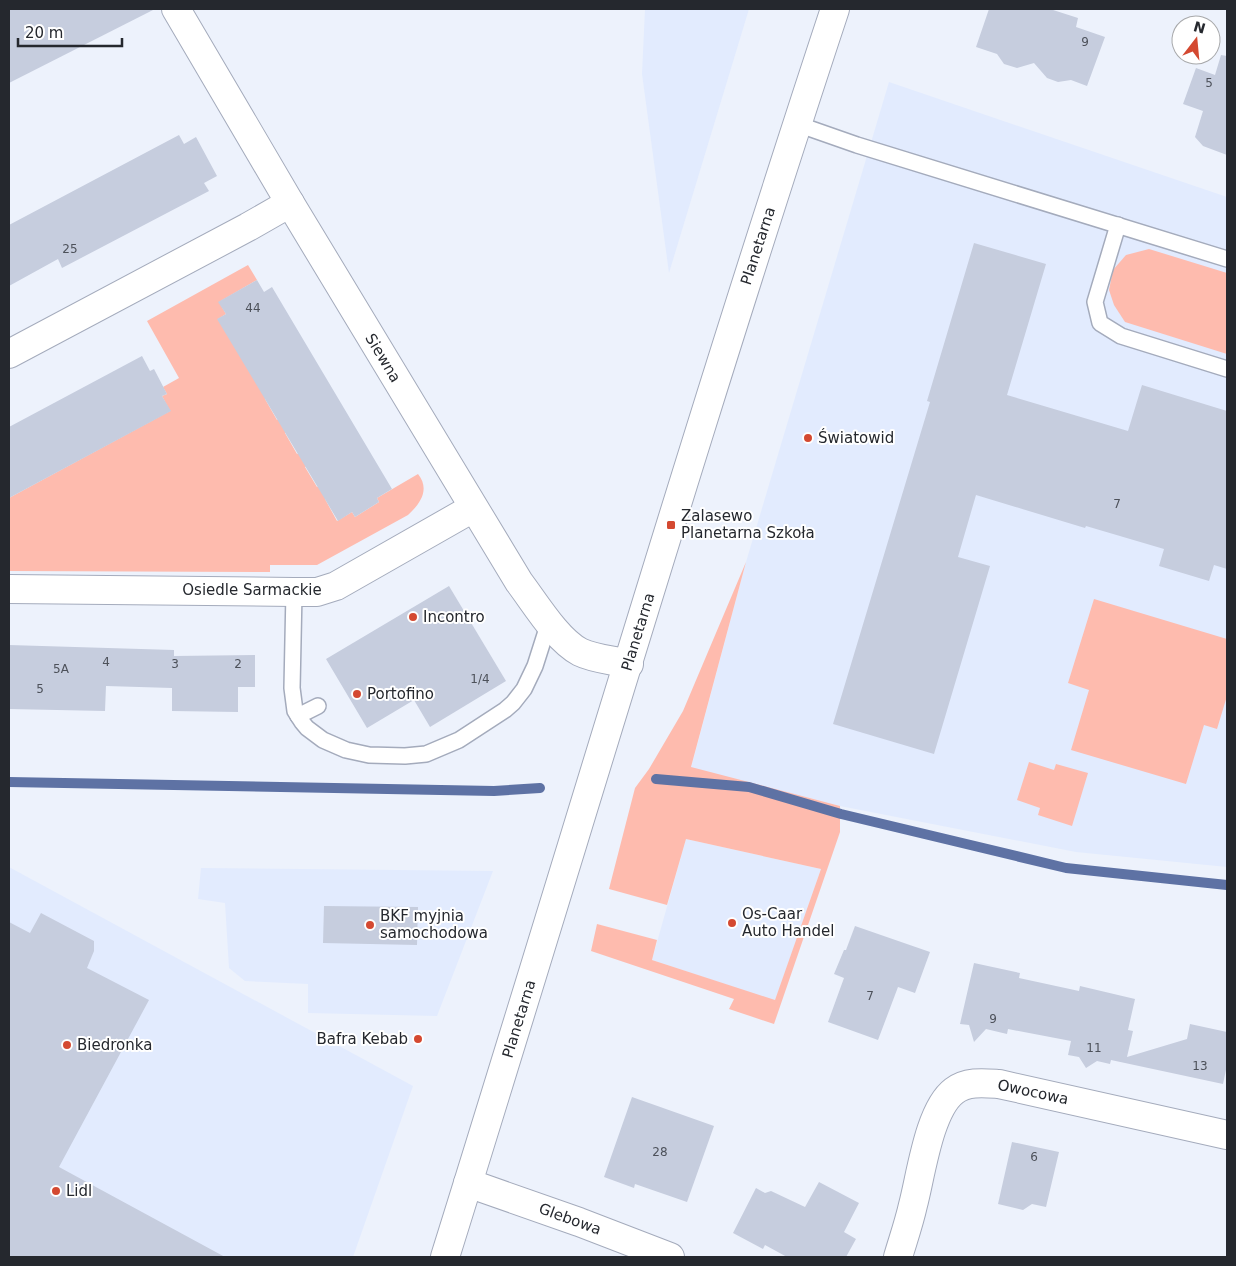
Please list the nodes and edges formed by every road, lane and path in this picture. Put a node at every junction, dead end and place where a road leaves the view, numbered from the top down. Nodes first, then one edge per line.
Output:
1 (176, 9) edge
2 (835, 9) edge
3 (797, 124) junction
4 (290, 202) junction
5 (1118, 225) junction
6 (1227, 259) edge
7 (9, 354) edge
8 (1227, 369) edge
9 (474, 508) junction
10 (9, 589) edge
11 (294, 592) junction
12 (549, 622) junction
13 (629, 664) junction
14 (318, 706) dead end
15 (298, 716) junction
16 (1227, 1135) edge
17 (468, 1183) junction
18 (445, 1257) edge
19 (670, 1257) edge
20 (898, 1257) edge

1 - 4 street, Siewna
2 - 3 street, Planetarna
3 - 5 lane
3 - 13 street, Planetarna
4 - 7 street
4 - 9 street, Siewna
5 - 6 lane
5 - 8 lane
9 - 11 street, Osiedle Sarmackie
9 - 12 street, Siewna
10 - 11 street, Osiedle Sarmackie
11 - 15 lane
12 - 13 street, Siewna
12 - 15 lane
13 - 17 street, Planetarna
14 - 15 lane
16 - 20 street, Owocowa
17 - 18 street, Planetarna
17 - 19 street, Glebowa

